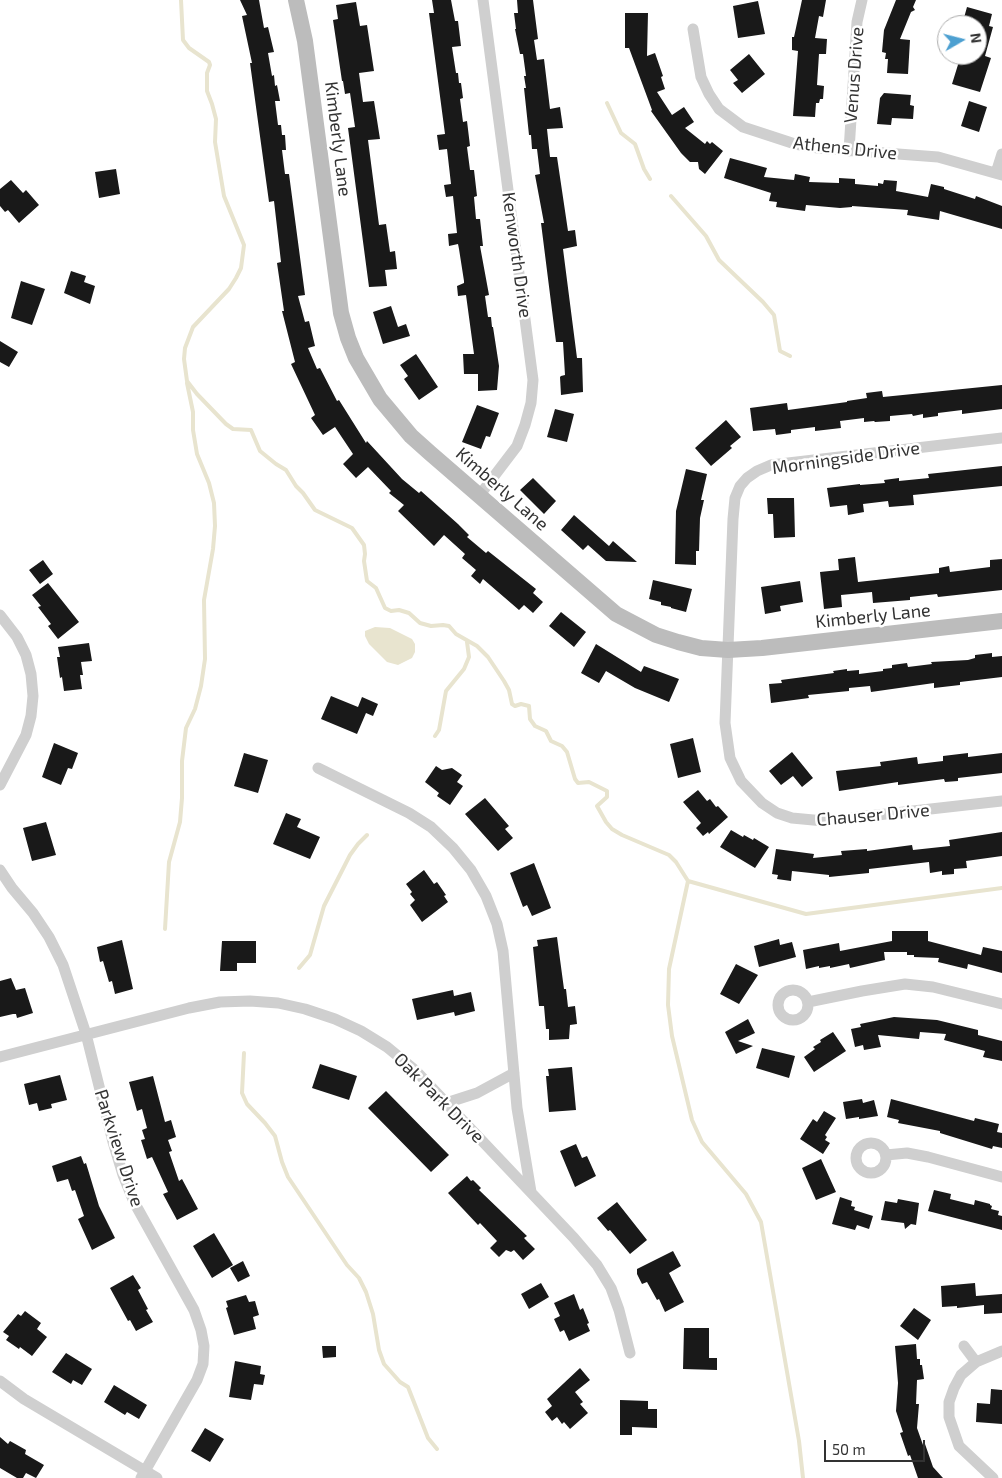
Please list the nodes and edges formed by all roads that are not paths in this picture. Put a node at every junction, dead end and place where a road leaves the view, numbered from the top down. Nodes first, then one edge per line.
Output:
1 (296, 0) edge
2 (483, 0) edge
3 (862, 0) edge
4 (693, 29) dead end
5 (850, 151) junction
6 (1002, 154) edge
7 (999, 174) edge
8 (1002, 438) edge
9 (479, 496) junction
10 (0, 615) edge
11 (1002, 621) edge
12 (728, 650) junction
13 (318, 768) dead end
14 (0, 785) edge
15 (1002, 801) edge
16 (0, 870) edge
17 (808, 1002) dead end
18 (1002, 1004) edge
19 (86, 1034) junction
20 (0, 1056) edge
21 (514, 1073) junction
22 (446, 1103) junction
23 (886, 1155) dead end
24 (1002, 1177) edge
25 (531, 1192) junction
26 (964, 1346) dead end
27 (1002, 1351) edge
28 (630, 1353) dead end
29 (976, 1362) junction
30 (0, 1381) edge
31 (144, 1475) edge
32 (157, 1478) edge
33 (993, 1478) edge

1 - 9 street, Kimberly Lane
2 - 9 street, Kenworth Drive
3 - 5 street, Venus Drive
4 - 5 street, Athens Drive
5 - 7 street, Athens Drive
6 - 7 street
8 - 12 street, Morningside Drive
9 - 12 street, Kimberly Lane
10 - 14 street
11 - 12 street, Kimberly Lane
12 - 15 street, Chauser Drive
13 - 21 street
16 - 19 street, Parkview Drive
17 - 18 street
19 - 20 street, Oak Park Drive
19 - 22 street, Oak Park Drive
19 - 31 street, Parkview Drive
21 - 22 street
21 - 25 street
22 - 25 street, Oak Park Drive
23 - 24 street
25 - 28 street, Oak Park Drive
26 - 29 street
27 - 29 street
29 - 33 street
30 - 31 street
31 - 32 street

